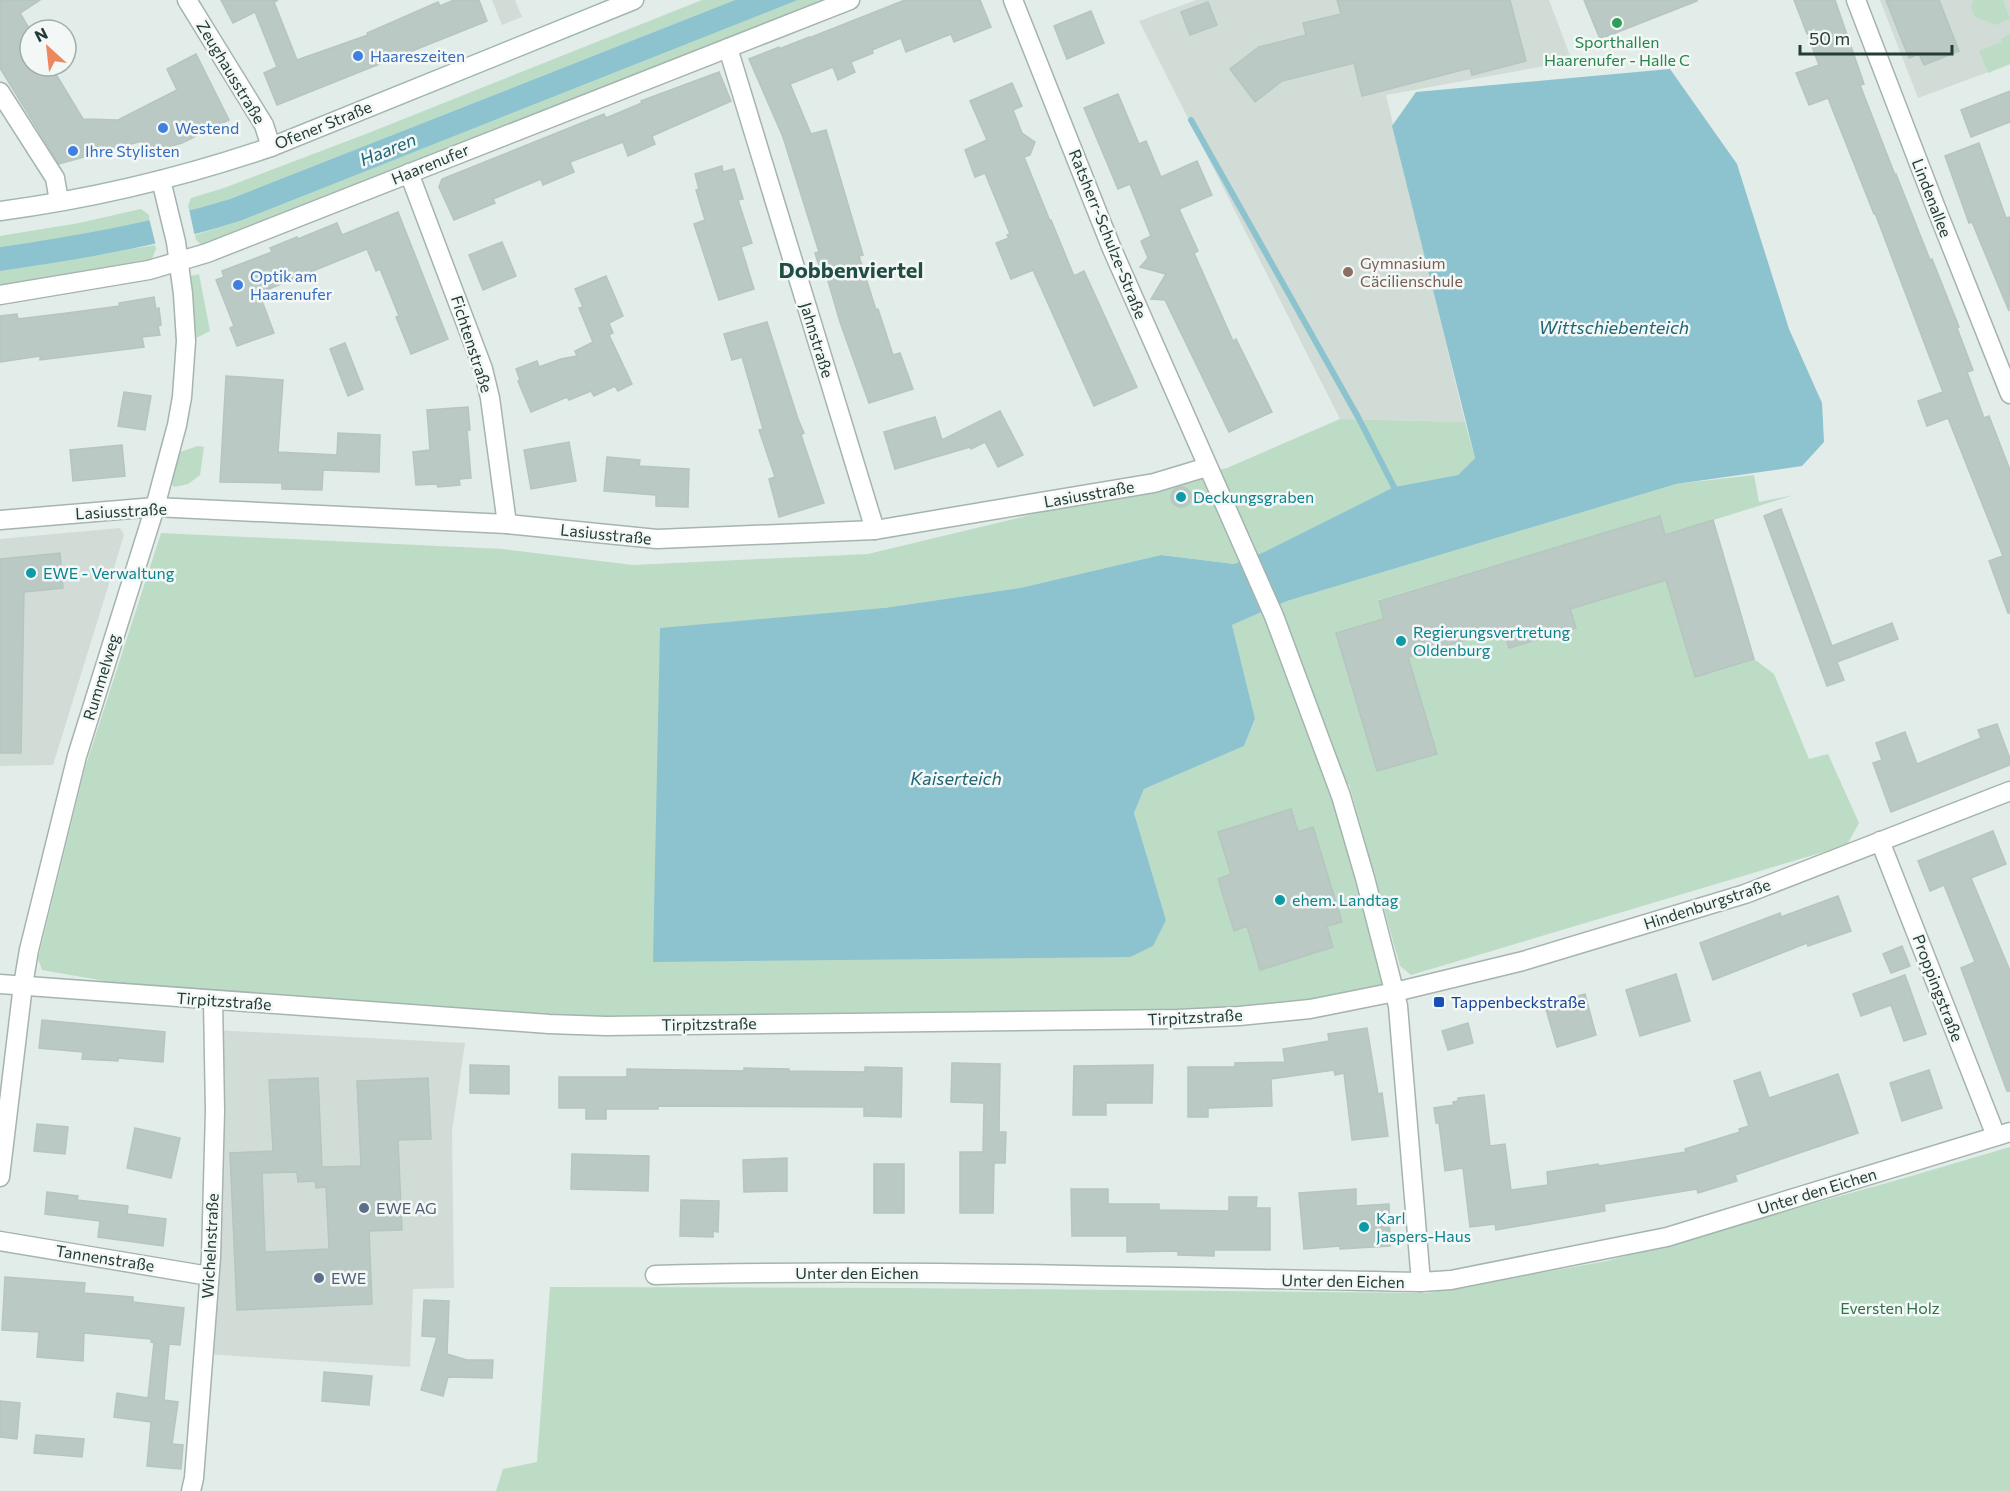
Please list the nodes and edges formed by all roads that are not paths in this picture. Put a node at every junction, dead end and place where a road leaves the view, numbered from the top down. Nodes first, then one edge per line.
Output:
1 (187, 0) edge
2 (634, 0) edge
3 (850, 0) edge
4 (1014, 0) edge
5 (1856, 0) edge
6 (728, 48) junction
7 (0, 93) edge
8 (271, 147) junction
9 (409, 173) junction
10 (161, 180) junction
11 (59, 201) junction
12 (0, 212) edge
13 (178, 262) junction
14 (0, 295) edge
15 (2010, 394) edge
16 (1208, 466) junction
17 (155, 507) junction
18 (0, 520) edge
19 (507, 524) junction
20 (875, 530) junction
21 (2010, 791) edge
22 (1880, 841) junction
23 (0, 984) edge
24 (23, 985) junction
25 (1395, 992) junction
26 (213, 1000) junction
27 (2003, 1134) edge
28 (0, 1177) edge
29 (0, 1241) edge
30 (655, 1275) dead end
31 (209, 1276) junction
32 (1421, 1282) junction
33 (191, 1491) edge

1 - 8 street, Zeughausstraße
2 - 8 street, Ofener Straße
3 - 6 street, Haarenufer
4 - 16 street, Ratsherr-Schulze-Straße
5 - 15 street, Lindenallee
6 - 9 street, Haarenufer
6 - 20 street, Jahnstraße
7 - 11 street
8 - 10 street, Ofener Straße
9 - 13 street, Haarenufer
9 - 19 street, Fichtenstraße
10 - 11 street, Ofener Straße
10 - 13 street, Rummelweg
11 - 12 street, Ofener Straße
13 - 14 street, Haarenufer
13 - 17 street, Rummelweg
16 - 20 street, Lasiusstraße
16 - 25 street
17 - 18 street, Lasiusstraße
17 - 19 street, Lasiusstraße
17 - 24 street, Rummelweg
19 - 20 street, Lasiusstraße
21 - 22 street, Hindenburgstraße
22 - 25 street, Hindenburgstraße
22 - 27 street, Proppingstraße
23 - 24 street, Tirpitzstraße
24 - 26 street, Tirpitzstraße
24 - 28 street, Rummelweg
25 - 26 street, Tirpitzstraße
25 - 32 street
26 - 31 street, Wichelnstraße
27 - 32 street, Unter den Eichen
29 - 31 street, Tannenstraße
30 - 32 street, Unter den Eichen
31 - 33 street, Wichelnstraße

